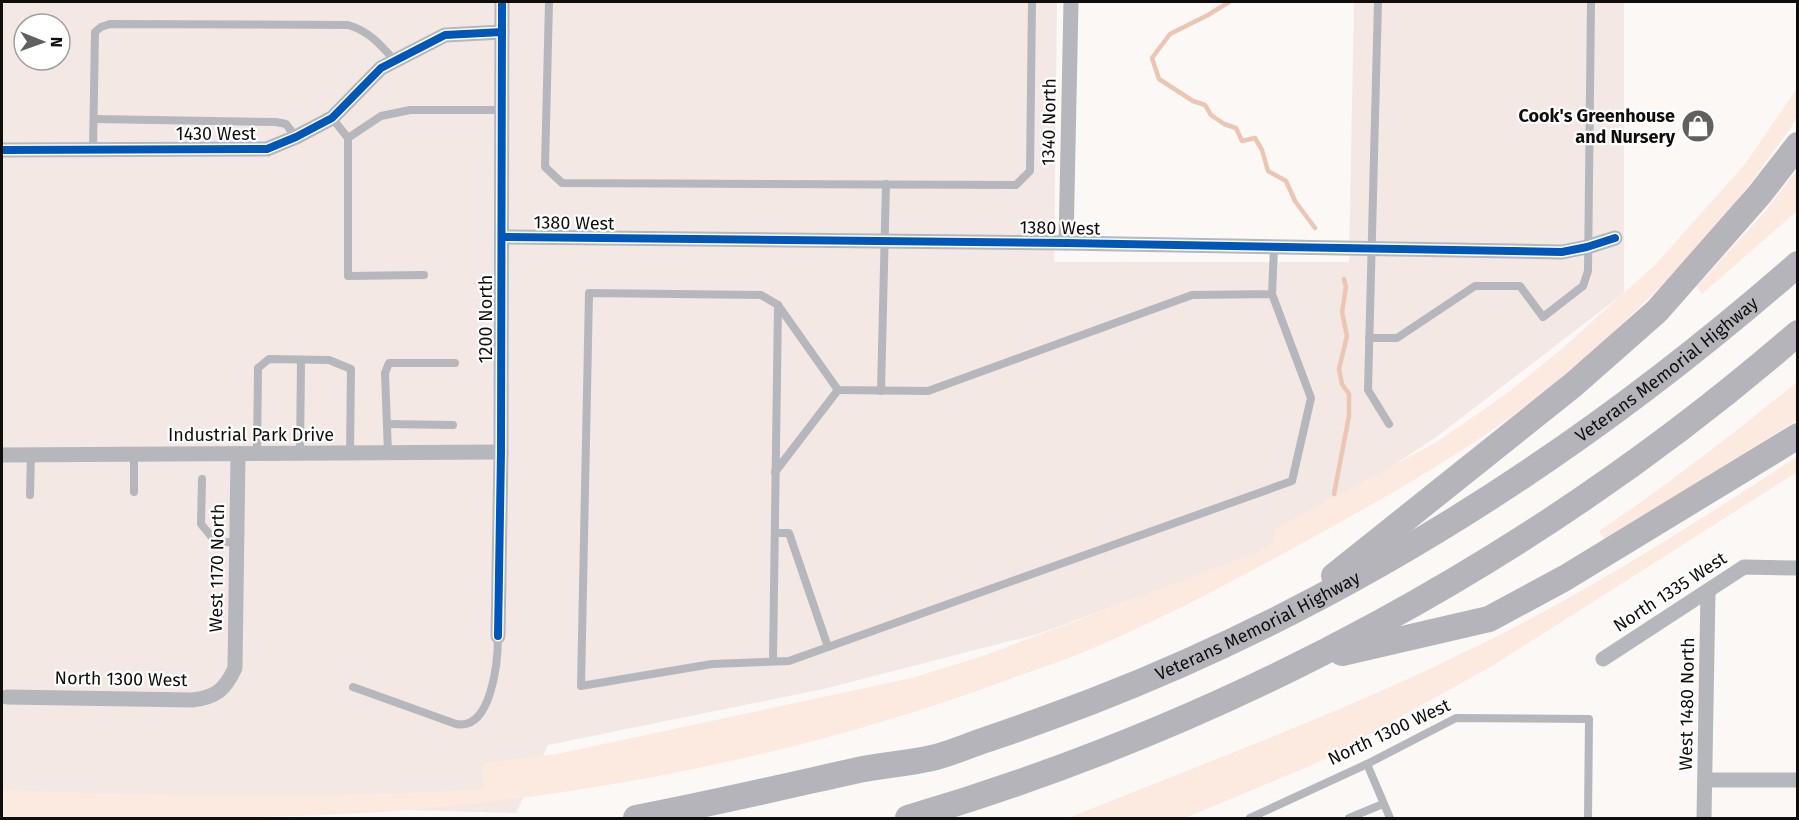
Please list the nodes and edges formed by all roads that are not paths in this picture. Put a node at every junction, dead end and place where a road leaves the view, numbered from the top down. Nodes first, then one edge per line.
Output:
1 (502, 2) edge
2 (549, 2) edge
3 (1032, 2) edge
4 (1071, 2) edge
5 (1378, 2) edge
6 (1591, 2) edge
7 (502, 32) junction
8 (395, 61) junction
9 (502, 110) junction
10 (332, 118) junction
11 (93, 119) junction
12 (296, 137) junction
13 (348, 138) junction
14 (1797, 145) edge
15 (2, 150) edge
16 (93, 150) junction
17 (886, 184) junction
18 (501, 237) junction
19 (1615, 238) dead end
20 (885, 241) junction
21 (1066, 243) junction
22 (1274, 248) junction
23 (1587, 248) junction
24 (1372, 249) junction
25 (1797, 264) edge
26 (424, 275) dead end
27 (1272, 294) junction
28 (777, 305) junction
29 (1797, 333) edge
30 (1369, 338) junction
31 (301, 360) junction
32 (454, 363) dead end
33 (838, 390) junction
34 (881, 391) junction
35 (387, 424) junction
36 (1389, 424) dead end
37 (453, 425) dead end
38 (1797, 436) edge
39 (501, 452) junction
40 (350, 453) junction
41 (388, 453) junction
42 (238, 454) junction
43 (257, 454) junction
44 (300, 454) junction
45 (2, 455) edge
46 (31, 455) junction
47 (134, 455) junction
48 (775, 472) junction
49 (202, 479) dead end
50 (134, 492) dead end
51 (30, 495) dead end
52 (775, 533) junction
53 (237, 543) junction
54 (1797, 568) edge
55 (1708, 591) junction
56 (1290, 612) junction
57 (498, 636) joint
58 (828, 647) junction
59 (1603, 659) dead end
60 (773, 661) junction
61 (1306, 661) junction
62 (229, 682) joint
63 (353, 687) dead end
64 (7, 697) dead end
65 (1367, 764) junction
66 (1705, 780) junction
67 (1797, 780) edge
68 (1383, 804) junction
69 (636, 819) edge
70 (908, 819) edge
71 (1250, 819) edge
72 (1349, 819) edge
73 (1390, 819) edge
74 (1588, 819) edge
75 (1704, 819) edge

1 - 7 street, 1200 North
2 - 17 lane
3 - 17 lane
4 - 21 street, 1340 North
5 - 24 lane
6 - 23 lane
7 - 8 street, 1430 West
7 - 9 street, 1200 North
8 - 10 street, 1430 West
8 - 11 lane
9 - 13 lane
9 - 18 street, 1200 North
10 - 12 street, 1430 West
10 - 13 lane
11 - 12 lane
11 - 16 lane
12 - 16 street, 1430 West
13 - 26 lane
14 - 56 highway
15 - 16 street, 1430 West
17 - 20 lane
18 - 20 street, 1380 West
18 - 39 street, 1200 North
19 - 23 street, 1380 West
20 - 21 street, 1380 West
20 - 34 lane
21 - 22 street, 1380 West
22 - 24 street, 1380 West
22 - 27 lane
23 - 24 street, 1380 West
23 - 30 lane
24 - 30 lane
25 - 56 highway, Veterans Memorial Highway
27 - 34 lane
27 - 58 lane
28 - 33 lane
28 - 48 lane
28 - 60 lane
29 - 61 highway
30 - 36 lane
31 - 40 lane
31 - 43 lane
31 - 44 lane
32 - 35 lane
33 - 34 lane
33 - 48 lane
35 - 37 lane
35 - 41 lane
38 - 61 highway
39 - 41 street, Industrial Park Drive
39 - 57 street, 1200 North
40 - 41 street, Industrial Park Drive
40 - 44 street, Industrial Park Drive
42 - 43 street, Industrial Park Drive
42 - 47 street, Industrial Park Drive
42 - 53 street, West 1170 North
43 - 44 street, Industrial Park Drive
45 - 46 street, Industrial Park Drive
46 - 47 street, Industrial Park Drive
46 - 51 lane
47 - 50 lane
48 - 52 lane
49 - 53 lane
52 - 58 lane
52 - 60 lane
53 - 62 street, West 1170 North
54 - 55 street, North 1335 West
55 - 59 street, North 1335 West
55 - 66 street, West 1480 North
56 - 69 highway, Veterans Memorial Highway
57 - 63 lane
58 - 60 lane
61 - 70 highway
62 - 64 street, North 1300 West
65 - 68 lane
65 - 71 lane, North 1300 West
65 - 74 lane, North 1300 West
66 - 67 street
66 - 75 street, West 1480 North
68 - 72 lane
68 - 73 lane

